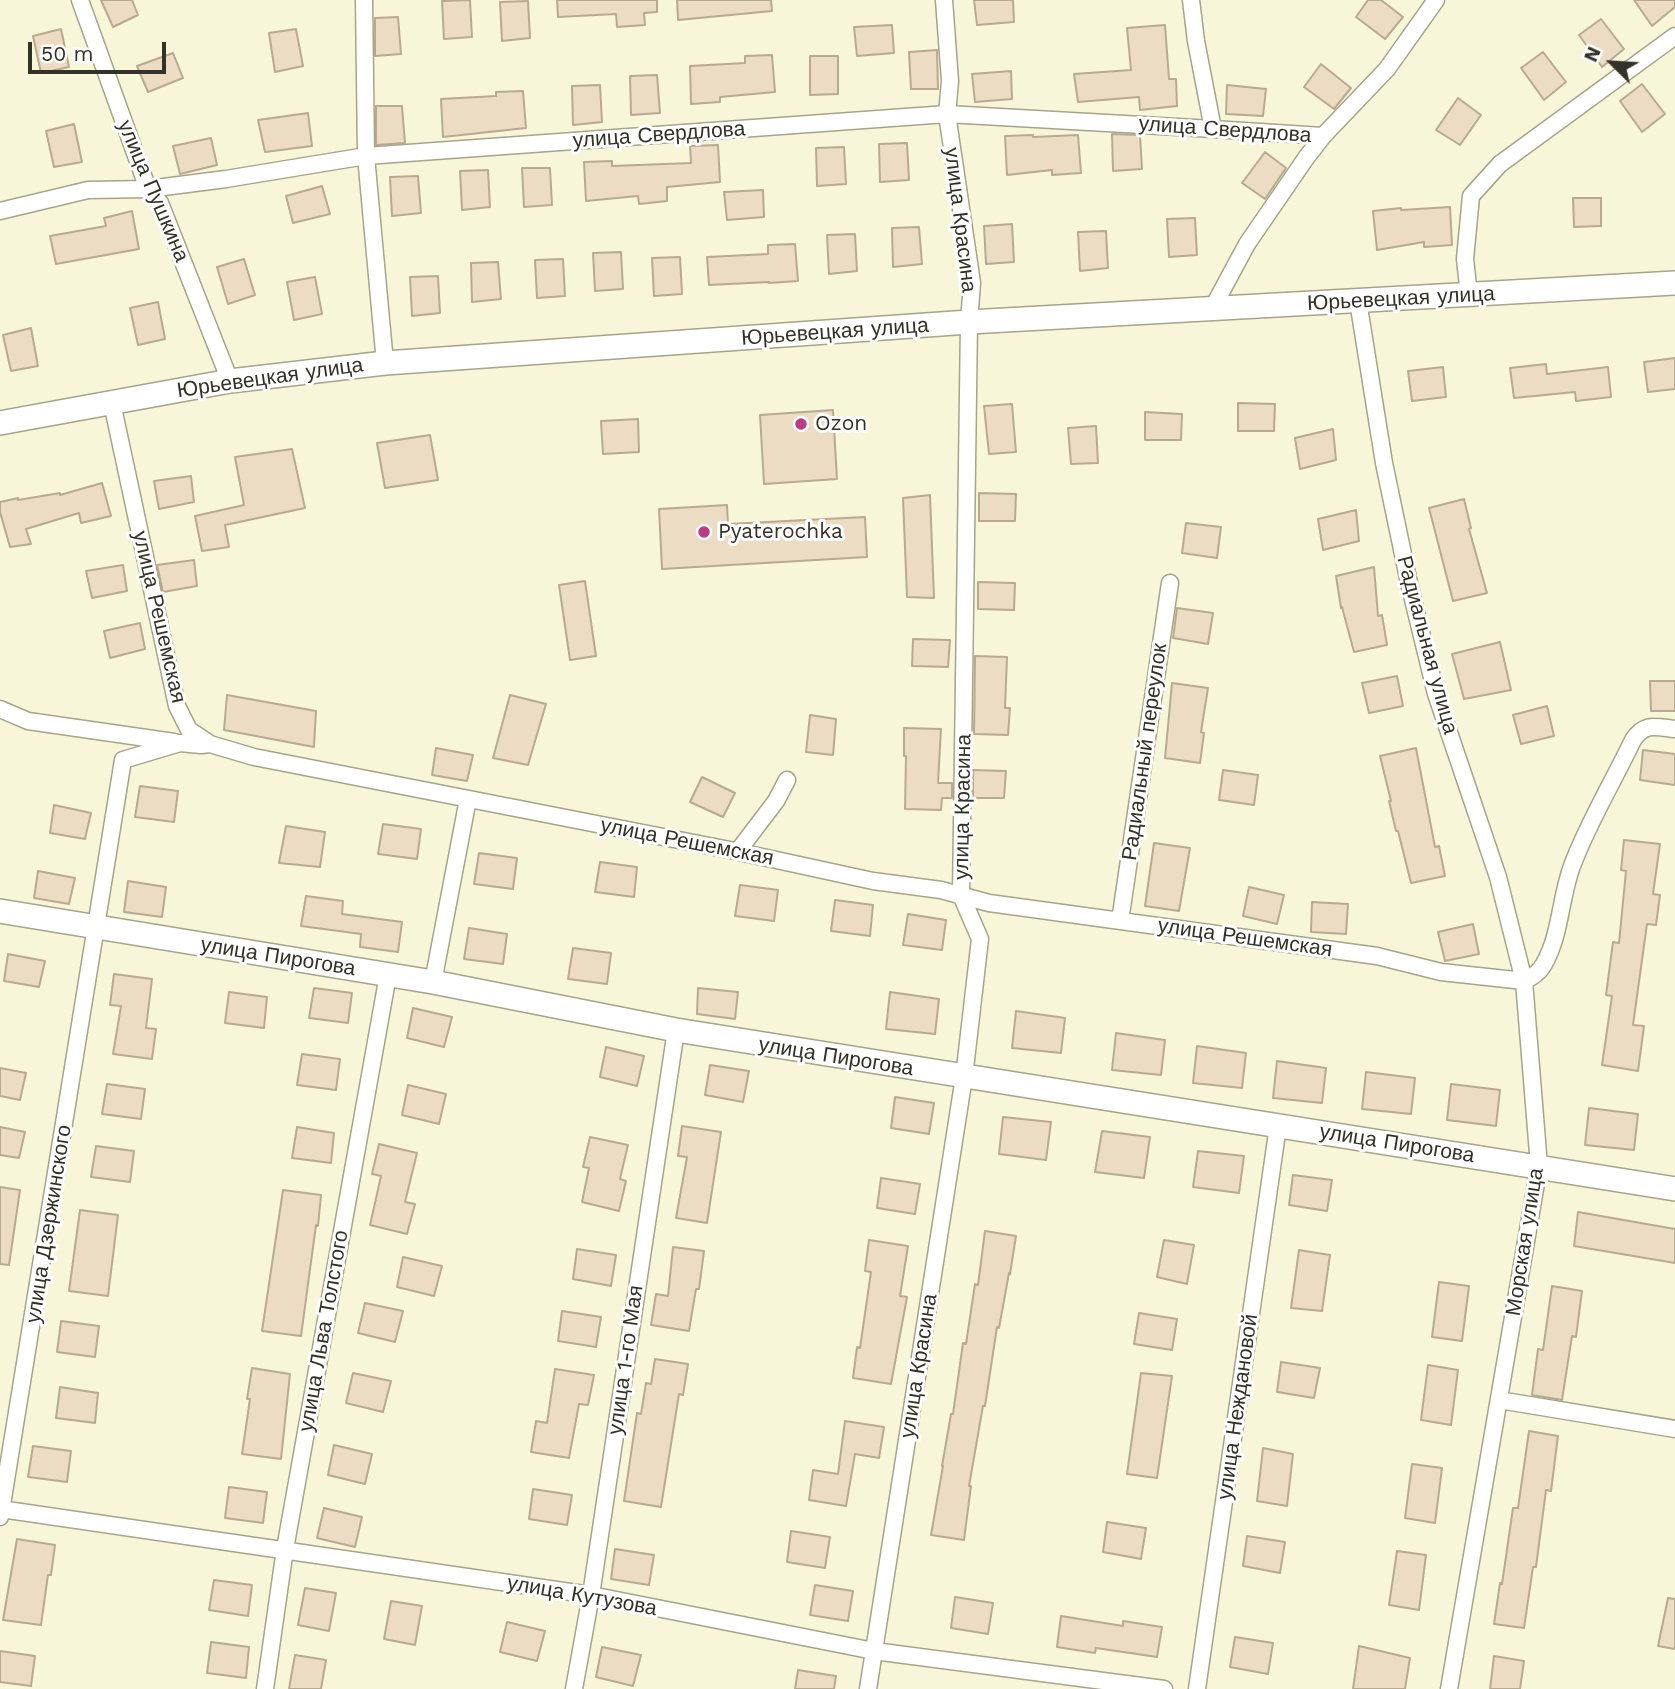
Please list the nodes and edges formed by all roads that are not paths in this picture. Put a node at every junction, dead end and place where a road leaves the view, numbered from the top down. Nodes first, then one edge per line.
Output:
1 (80, 0) edge
2 (363, 0) edge
3 (944, 0) edge
4 (1191, 0) edge
5 (1436, 0) edge
6 (1675, 36) edge
7 (947, 114) junction
8 (1213, 128) junction
9 (1323, 136) junction
10 (366, 156) junction
11 (148, 189) junction
12 (0, 211) edge
13 (1675, 283) edge
14 (1469, 295) junction
15 (1358, 302) junction
16 (1212, 309) junction
17 (969, 322) junction
18 (384, 363) junction
19 (230, 381) junction
20 (112, 403) junction
21 (0, 423) edge
22 (1170, 583) dead end
23 (0, 709) edge
24 (1675, 729) edge
25 (180, 743) junction
26 (210, 744) junction
27 (787, 780) dead end
28 (468, 799) junction
29 (738, 851) junction
30 (961, 895) junction
31 (0, 911) edge
32 (1119, 921) junction
33 (97, 928) junction
34 (388, 975) junction
35 (1524, 981) junction
36 (433, 982) junction
37 (676, 1030) junction
38 (964, 1077) junction
39 (1278, 1126) junction
40 (1539, 1166) junction
41 (1675, 1189) edge
42 (1499, 1399) junction
43 (1675, 1429) edge
44 (1, 1512) edge
45 (285, 1549) junction
46 (591, 1595) junction
47 (874, 1651) junction
48 (265, 1689) edge
49 (574, 1689) edge
50 (868, 1689) edge
51 (1164, 1689) edge
52 (1198, 1689) edge
53 (1449, 1689) edge

1 - 11 street, улица Пушкина
2 - 10 street
3 - 7 street, улица Красина
4 - 8 street
5 - 9 street
6 - 14 street
7 - 8 street, улица Свердлова
7 - 10 street, улица Свердлова
7 - 17 street, улица Красина
8 - 9 street, улица Свердлова
9 - 16 street
10 - 11 street, улица Свердлова
10 - 18 street
11 - 12 street, улица Свердлова
11 - 19 street, улица Пушкина
13 - 14 street, Юрьевецкая улица
14 - 15 street, Юрьевецкая улица
15 - 16 street, Юрьевецкая улица
15 - 35 street, Радиальная улица
16 - 17 street, Юрьевецкая улица
17 - 18 street, Юрьевецкая улица
17 - 30 street, улица Красина
18 - 19 street, Юрьевецкая улица
19 - 20 street, Юрьевецкая улица
20 - 21 street, Юрьевецкая улица
20 - 26 street, улица Решемская
22 - 32 street, Радиальный переулок
23 - 25 street
24 - 35 street
25 - 26 street
25 - 33 street, улица Дзержинского
26 - 28 street, улица Решемская
27 - 29 street
28 - 29 street, улица Решемская
28 - 36 street
29 - 30 street, улица Решемская
30 - 32 street, улица Решемская
30 - 38 street, улица Красина
31 - 33 street, улица Пирогова
32 - 35 street, улица Решемская
33 - 34 street, улица Пирогова
33 - 44 street, улица Дзержинского
34 - 36 street, улица Пирогова
34 - 45 street, улица Льва Толстого
35 - 40 street, Морская улица
36 - 37 street, улица Пирогова
37 - 38 street, улица Пирогова
37 - 46 street, улица 1-го Мая
38 - 39 street, улица Пирогова
38 - 47 street, улица Красина
39 - 40 street, улица Пирогова
39 - 52 street, улица Неждановой
40 - 41 street, улица Пирогова
40 - 42 street, Морская улица
42 - 43 street
42 - 53 street, Морская улица
44 - 45 street, улица Кутузова
45 - 46 street, улица Кутузова
45 - 48 street, улица Льва Толстого
46 - 47 street, улица Кутузова
46 - 49 street, улица 1-го Мая
47 - 50 street, улица Красина
47 - 51 street, улица Кутузова

